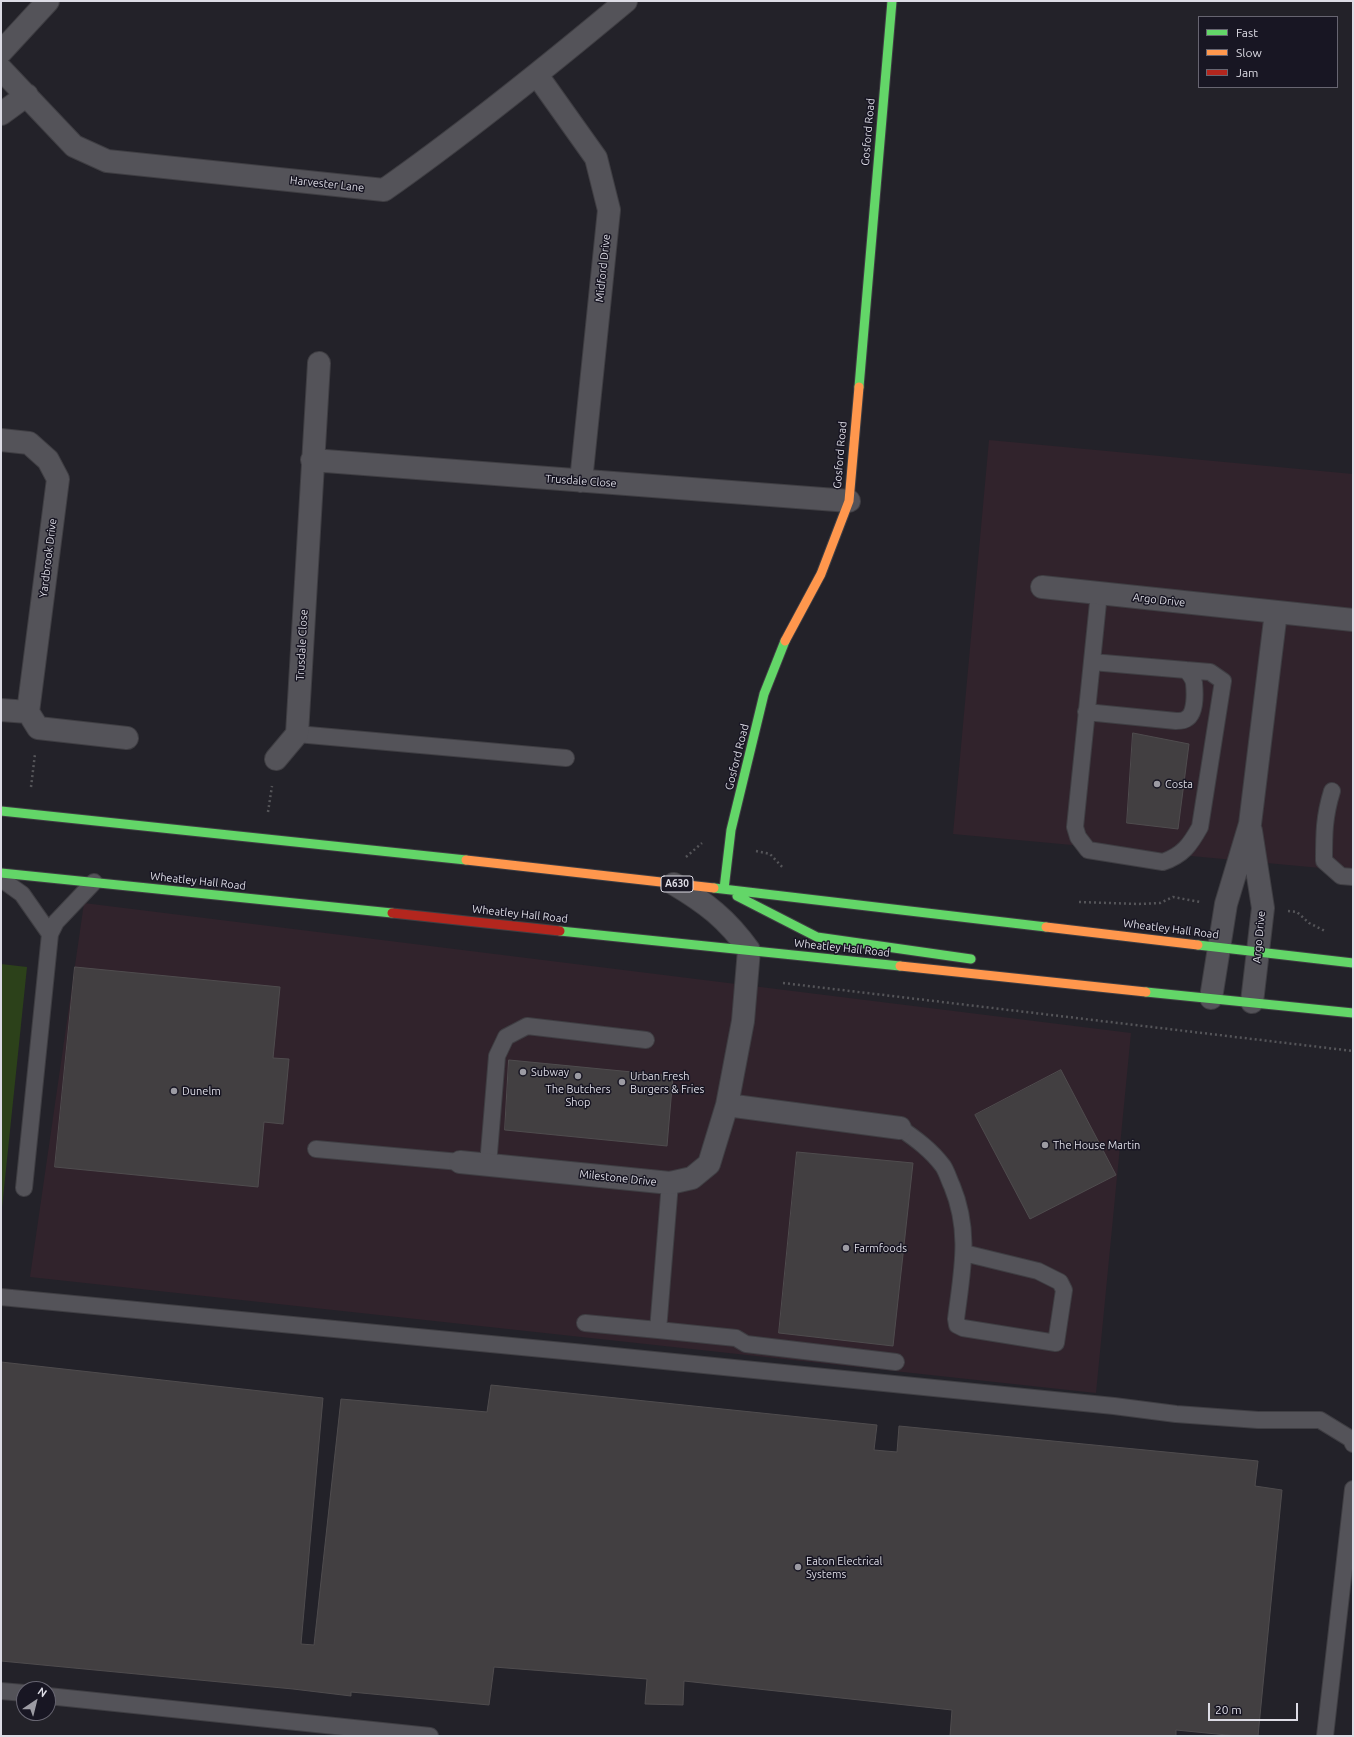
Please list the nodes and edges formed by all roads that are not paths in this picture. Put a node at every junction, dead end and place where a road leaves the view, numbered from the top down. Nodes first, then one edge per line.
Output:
1 (48, 1) edge
2 (626, 1) edge
3 (892, 1) edge
4 (1, 52) edge
5 (1, 68) edge
6 (537, 75) junction
7 (27, 96) junction
8 (1, 114) edge
9 (319, 362) dead end
10 (1, 440) edge
11 (312, 460) junction
12 (582, 481) junction
13 (849, 501) junction
14 (1042, 587) dead end
15 (1099, 593) junction
16 (1276, 612) junction
17 (1353, 620) edge
18 (1092, 662) junction
19 (1186, 670) junction
20 (1, 710) edge
21 (1086, 712) junction
22 (33, 720) junction
23 (297, 734) junction
24 (127, 738) dead end
25 (566, 758) dead end
26 (276, 759) road end
27 (1332, 791) dead end
28 (1, 811) edge
29 (1250, 824) junction
30 (1, 873) edge
31 (1353, 877) edge
32 (1, 879) edge
33 (94, 882) junction
34 (674, 884) junction
35 (724, 889) junction
36 (50, 934) junction
37 (1218, 947) junction
38 (749, 950) junction
39 (1258, 952) junction
40 (977, 959) dead end
41 (1353, 963) edge
42 (1012, 968) dead end
43 (1036, 980) junction
44 (1211, 998) junction
45 (1252, 1002) junction
46 (1353, 1013) edge
47 (646, 1040) dead end
48 (727, 1105) junction
49 (900, 1128) joint
50 (316, 1149) dead end
51 (460, 1162) joint
52 (488, 1165) junction
53 (670, 1183) junction
54 (24, 1188) dead end
55 (964, 1252) junction
56 (1, 1297) edge
57 (585, 1324) dead end
58 (658, 1330) junction
59 (896, 1362) dead end
60 (1353, 1444) edge
61 (1353, 1489) edge
62 (1, 1691) edge
63 (16, 1692) edge
64 (56, 1697) edge
65 (430, 1736) edge
66 (1325, 1736) edge

1 - 4 street
2 - 6 street, Harvester Lane
3 - 13 main road, Gosford Road
5 - 7 street, Harvester Lane
6 - 7 street, Harvester Lane
6 - 12 street, Midford Drive
7 - 8 street
9 - 11 street, Trusdale Close
10 - 22 street, Yardbrook Drive
11 - 12 street, Trusdale Close
11 - 23 street, Trusdale Close
12 - 13 street, Trusdale Close
13 - 35 main road, Gosford Road
14 - 15 street, Argo Drive
15 - 16 street, Argo Drive
15 - 18 lane
16 - 17 street, Argo Drive
16 - 29 street, Argo Drive
18 - 19 lane
18 - 21 lane
19 - 21 lane
19 - 21 lane
20 - 22 street
22 - 24 street
23 - 25 lane
23 - 26 street
27 - 31 lane
28 - 34 main road, Wheatley Hall Road / A630
29 - 37 street, Argo Drive
29 - 39 street, Argo Drive
30 - 33 main road, Wheatley Hall Road
32 - 36 lane
33 - 36 lane
33 - 38 main road, Wheatley Hall Road
34 - 35 main road, Wheatley Hall Road / A630
34 - 38 street
35 - 37 main road, Wheatley Hall Road / A630
35 - 40 main road, Wheatley Hall Road / A630
36 - 54 lane
37 - 39 main road, Wheatley Hall Road / A630
37 - 44 street, Argo Drive
38 - 43 main road, Wheatley Hall Road
38 - 48 street, Milestone Drive
39 - 41 main road, Wheatley Hall Road / A630
39 - 45 street, Argo Drive
42 - 43 main road, Wheatley Hall Road
43 - 44 main road, Wheatley Hall Road
44 - 45 main road, Wheatley Hall Road
45 - 46 main road, Wheatley Hall Road
47 - 52 lane
48 - 49 street
48 - 53 street, Milestone Drive
49 - 55 lane
50 - 51 lane
51 - 52 street, Milestone Drive
52 - 53 street, Milestone Drive
53 - 58 lane
55 - 55 lane
56 - 60 lane
57 - 58 lane
58 - 59 lane
61 - 66 lane
62 - 63 lane
64 - 65 lane

